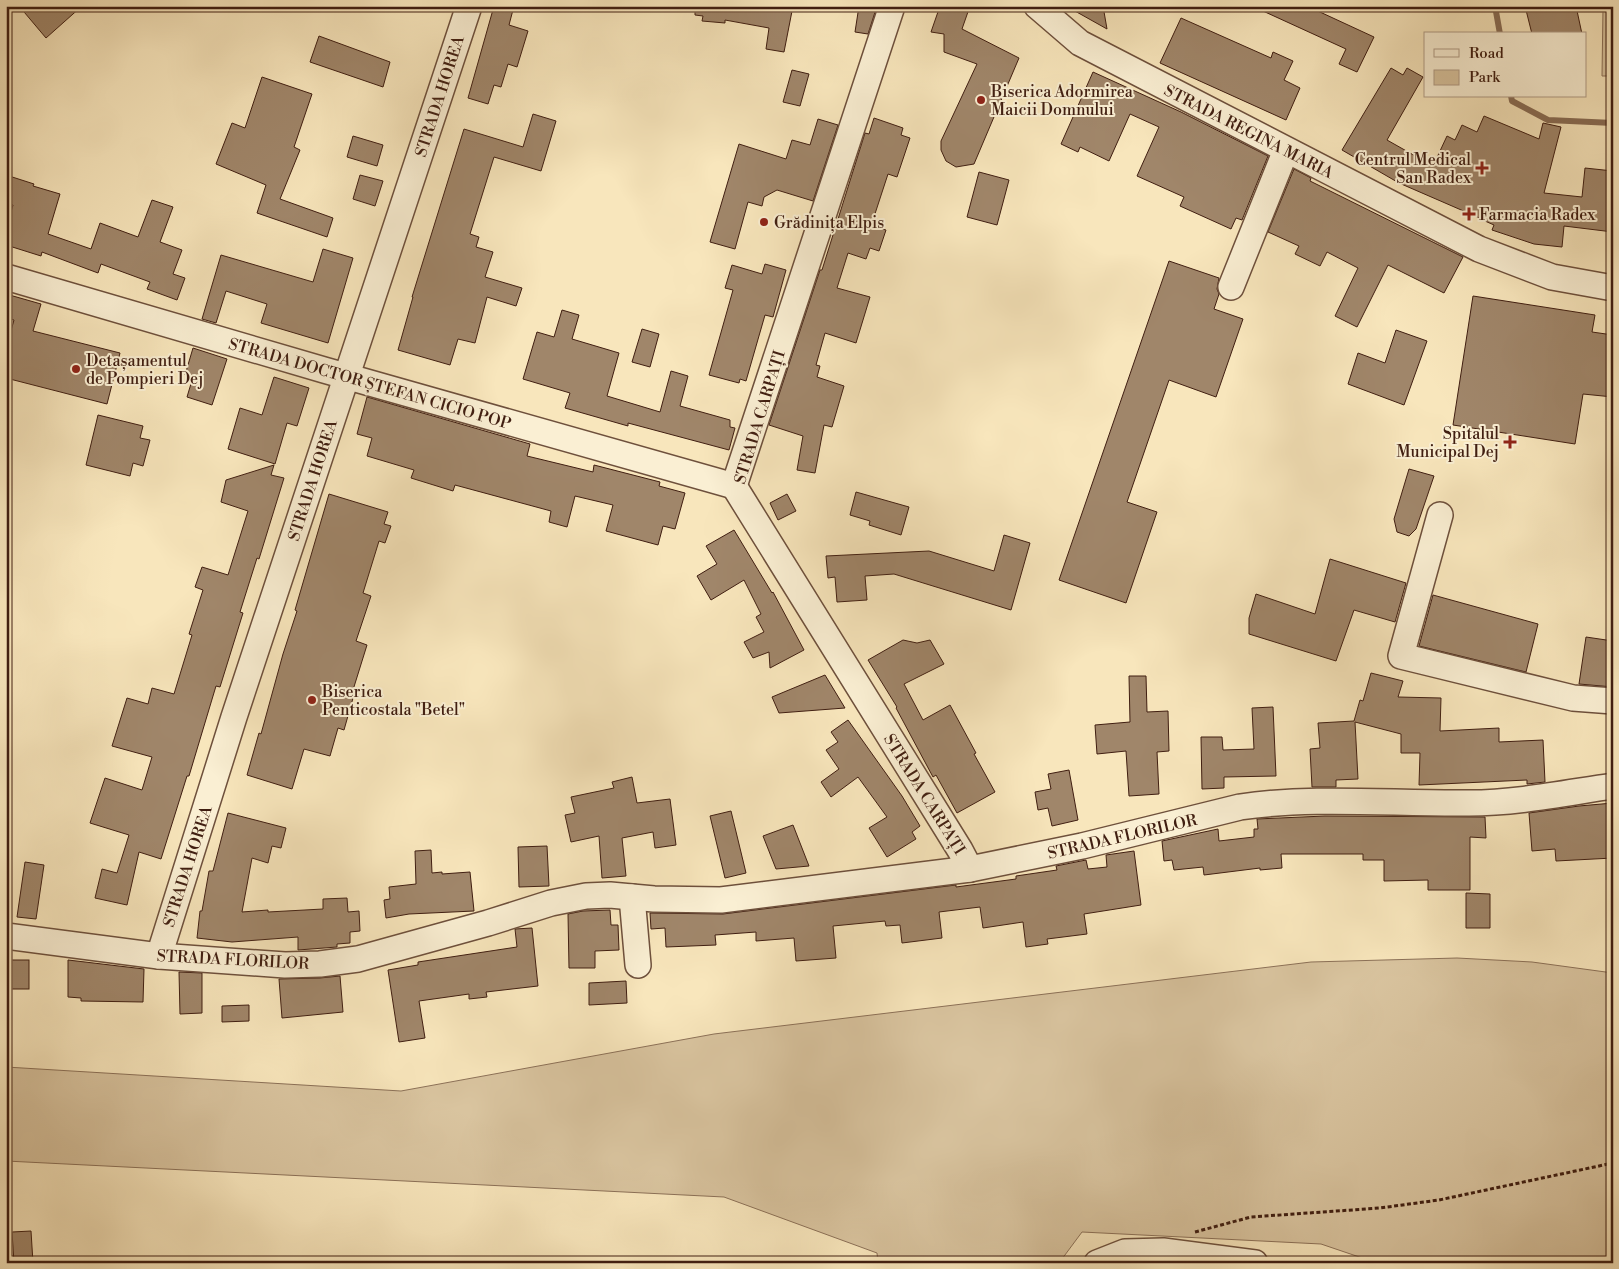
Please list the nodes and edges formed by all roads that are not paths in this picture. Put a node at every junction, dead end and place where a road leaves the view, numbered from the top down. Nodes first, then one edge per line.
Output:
1 (469, 6) edge
2 (892, 6) edge
3 (1036, 6) edge
4 (1286, 150) junction
5 (6, 277) edge
6 (1232, 287) dead end
7 (1613, 288) edge
8 (346, 376) junction
9 (734, 486) junction
10 (1440, 515) dead end
11 (1612, 705) edge
12 (1613, 786) edge
13 (970, 870) junction
14 (632, 897) junction
15 (6, 936) edge
16 (159, 956) junction
17 (638, 964) dead end
18 (1245, 1262) edge
19 (1097, 1263) edge

1 - 8 street, STRADA HOREA
2 - 9 street, STRADA CARPAȚI
3 - 4 street, STRADA REGINA MARIA
4 - 6 street
4 - 7 street, STRADA REGINA MARIA
5 - 8 street, STRADA DOCTOR ȘTEFAN CICIO POP
8 - 9 street, STRADA DOCTOR ȘTEFAN CICIO POP
8 - 16 street, STRADA HOREA
9 - 13 street, STRADA CARPAȚI
10 - 11 street
12 - 13 street, STRADA FLORILOR
13 - 14 street, STRADA FLORILOR
14 - 16 street, STRADA FLORILOR
14 - 17 street
15 - 16 street, STRADA FLORILOR
18 - 19 street

